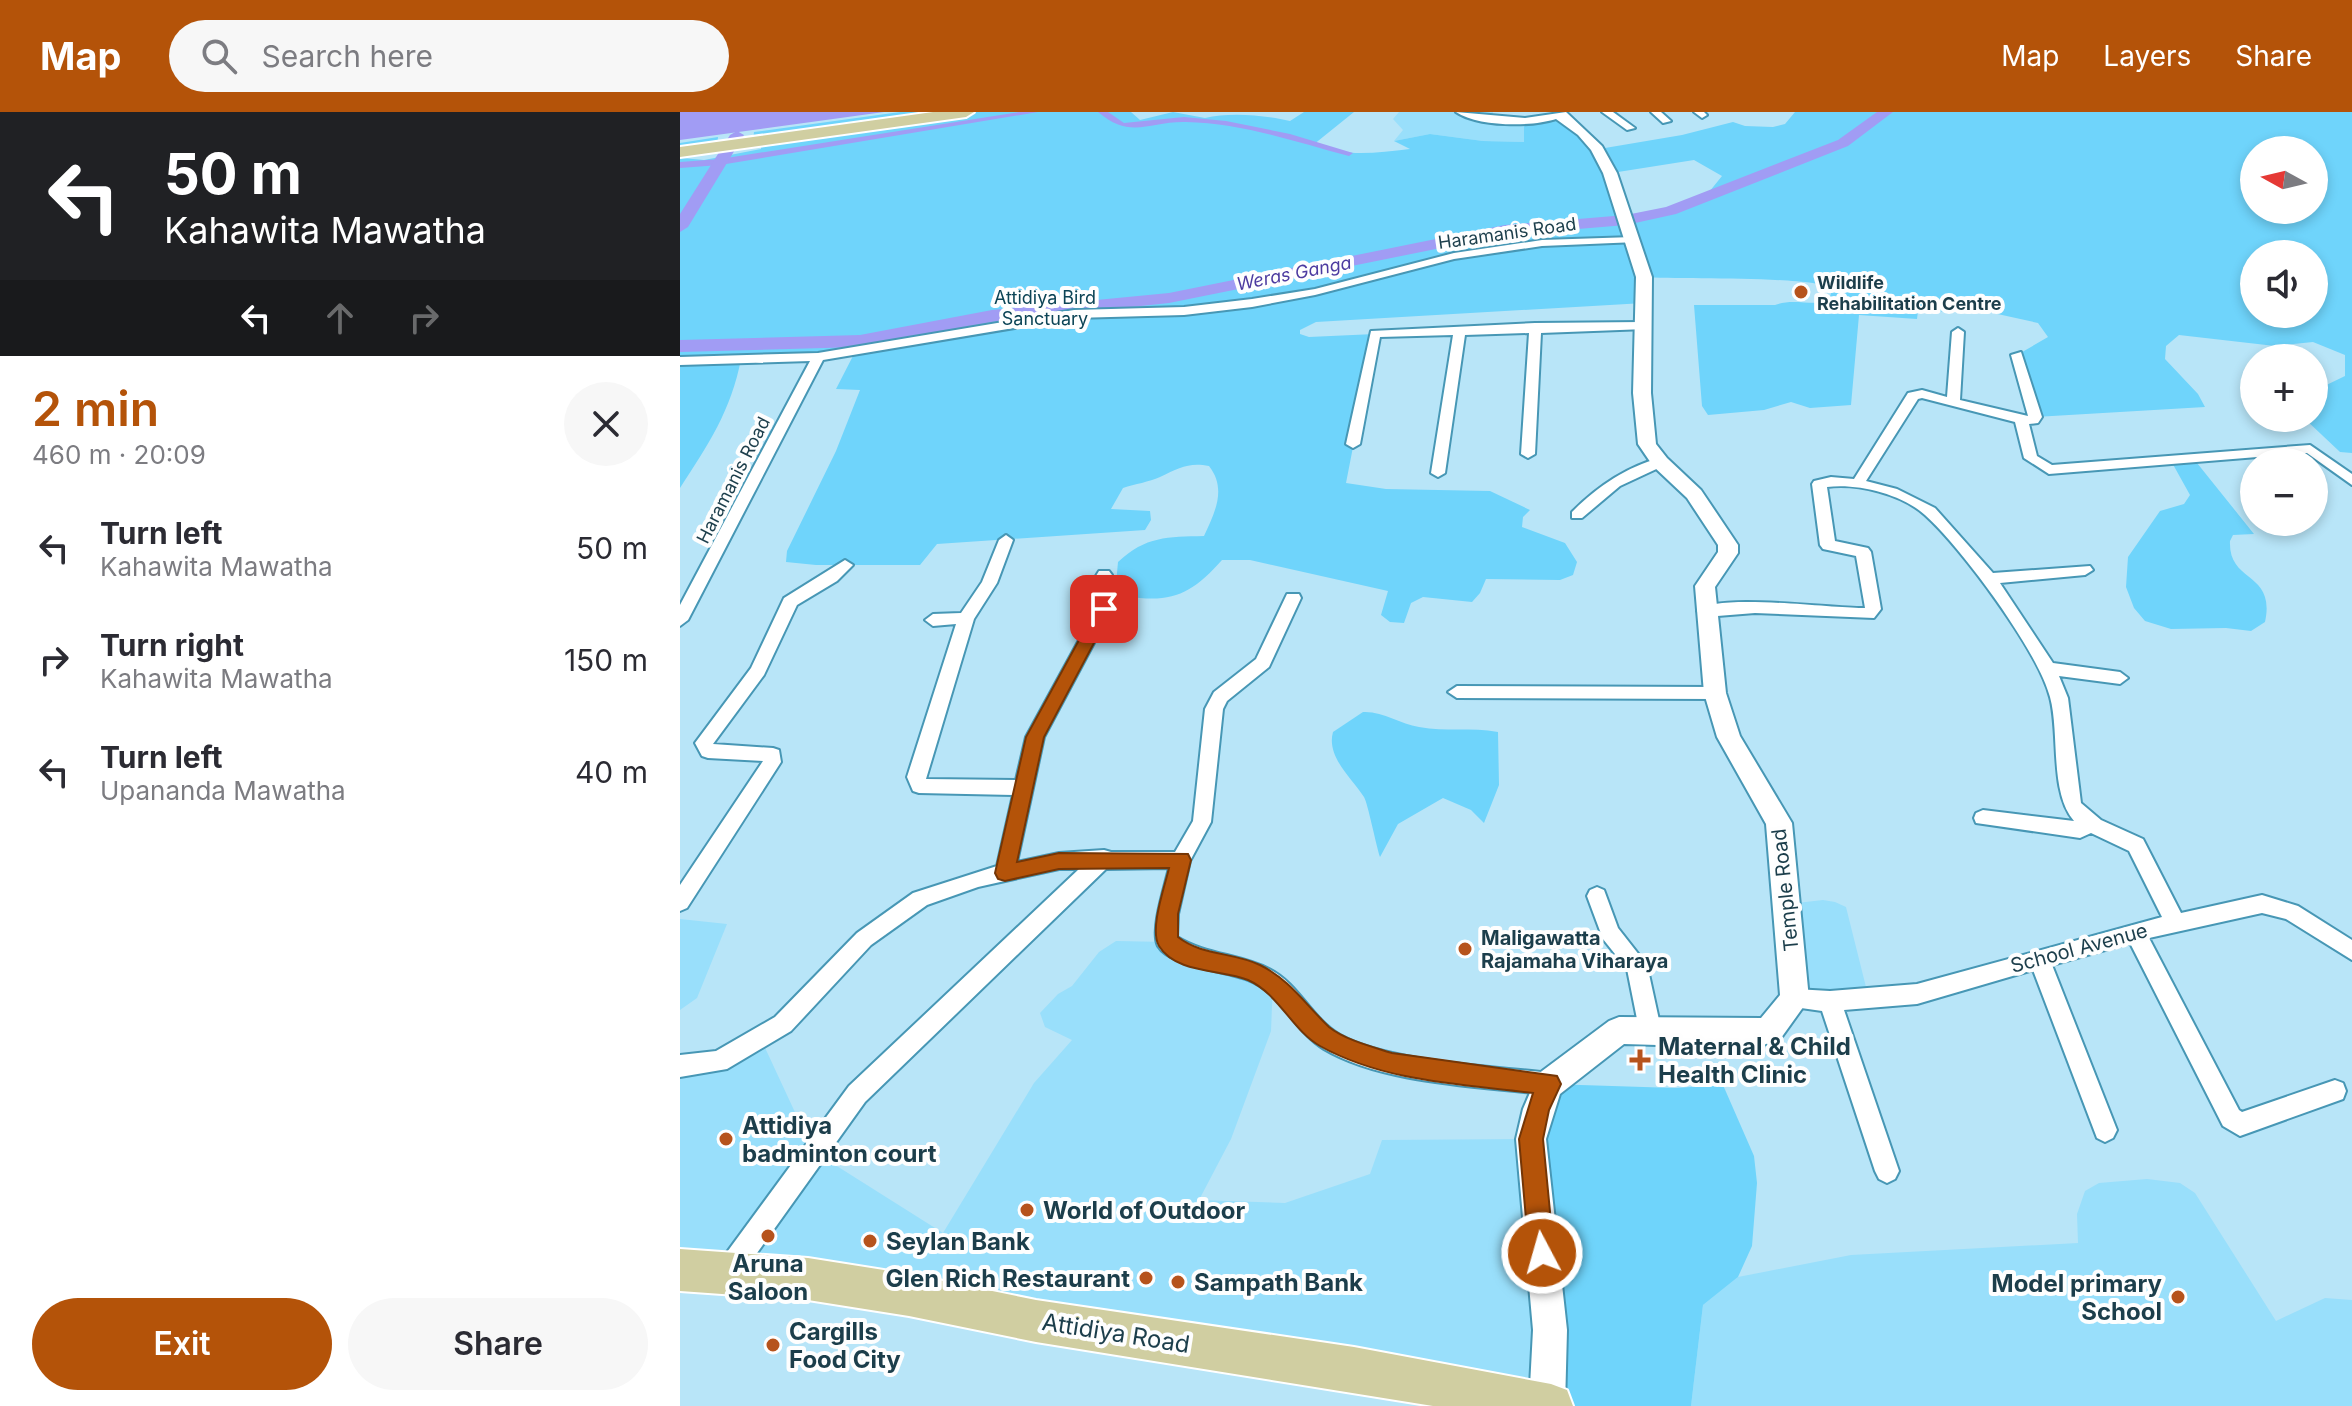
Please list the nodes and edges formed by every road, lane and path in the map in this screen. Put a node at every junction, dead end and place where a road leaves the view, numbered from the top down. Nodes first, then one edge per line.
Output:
1 (966, 112) edge
2 (1462, 112) edge
3 (1607, 112) edge
4 (1656, 112) edge
5 (1558, 113) edge
6 (1493, 115) edge
7 (1666, 121) dead end
8 (1630, 128) dead end
9 (680, 152) edge
10 (1632, 238) junction
11 (1642, 326) junction
12 (1535, 327) junction
13 (1460, 330) junction
14 (1958, 332) dead end
15 (2017, 355) dead end
16 (818, 357) junction
17 (680, 361) edge
18 (1953, 402) junction
19 (2021, 420) junction
20 (1353, 444) dead end
21 (1528, 454) dead end
22 (1660, 462) junction
23 (1438, 473) dead end
24 (2352, 481) edge
25 (1858, 483) junction
26 (1577, 515) dead end
27 (1006, 540) dead end
28 (845, 565) dead end
29 (2085, 570) dead end
30 (1104, 575) dead end
31 (1989, 579) junction
32 (1293, 598) dead end
33 (1705, 611) junction
34 (966, 618) junction
35 (680, 620) edge
36 (933, 620) dead end
37 (2048, 668) junction
38 (2120, 678) dead end
39 (1457, 692) dead end
40 (1715, 693) junction
41 (1023, 788) junction
42 (1983, 818) dead end
43 (2088, 825) junction
44 (1104, 858) junction
45 (1181, 860) junction
46 (1005, 873) junction
47 (1597, 896) dead end
48 (680, 902) edge
49 (2175, 922) junction
50 (2135, 932) junction
51 (2352, 951) edge
52 (2039, 958) junction
53 (1795, 999) junction
54 (1830, 1001) junction
55 (1650, 1029) junction
56 (680, 1066) edge
57 (1549, 1084) junction
58 (2335, 1091) dead end
59 (2105, 1130) dead end
60 (1887, 1171) dead end
61 (680, 1270) edge
62 (728, 1272) junction
63 (1548, 1406) edge

1 - 9 main road
2 - 6 street
3 - 8 street
4 - 7 street
5 - 6 street
5 - 10 street, Temple Road
10 - 11 street, Temple Road
10 - 16 street, Haramanis Road
11 - 12 street
11 - 22 street, Temple Road
12 - 13 street
12 - 21 street
13 - 20 street
13 - 23 street
14 - 18 street
15 - 19 street
16 - 17 street, Haramanis Road
16 - 35 street, Haramanis Road
18 - 19 street
18 - 25 street
19 - 24 street
22 - 26 street
22 - 33 street, Temple Road
25 - 31 street
25 - 33 street
27 - 34 street
28 - 48 street
29 - 31 street
30 - 41 street
31 - 37 street
32 - 45 street
33 - 40 street, Temple Road
34 - 36 street
34 - 41 street
37 - 38 street
37 - 43 street
39 - 40 street
40 - 53 street, Temple Road
41 - 46 street
42 - 43 street
43 - 49 street
44 - 45 street
44 - 46 street
44 - 62 street
45 - 57 street
46 - 56 street
47 - 55 street
49 - 50 street, School Avenue
49 - 51 street, School Avenue
50 - 52 street, School Avenue
50 - 58 street
52 - 54 street, School Avenue
52 - 59 street
53 - 54 street, School Avenue
53 - 55 street
54 - 60 street
55 - 57 street
57 - 63 street
61 - 62 main road, Attidiya Road
62 - 63 main road, Attidiya Road

